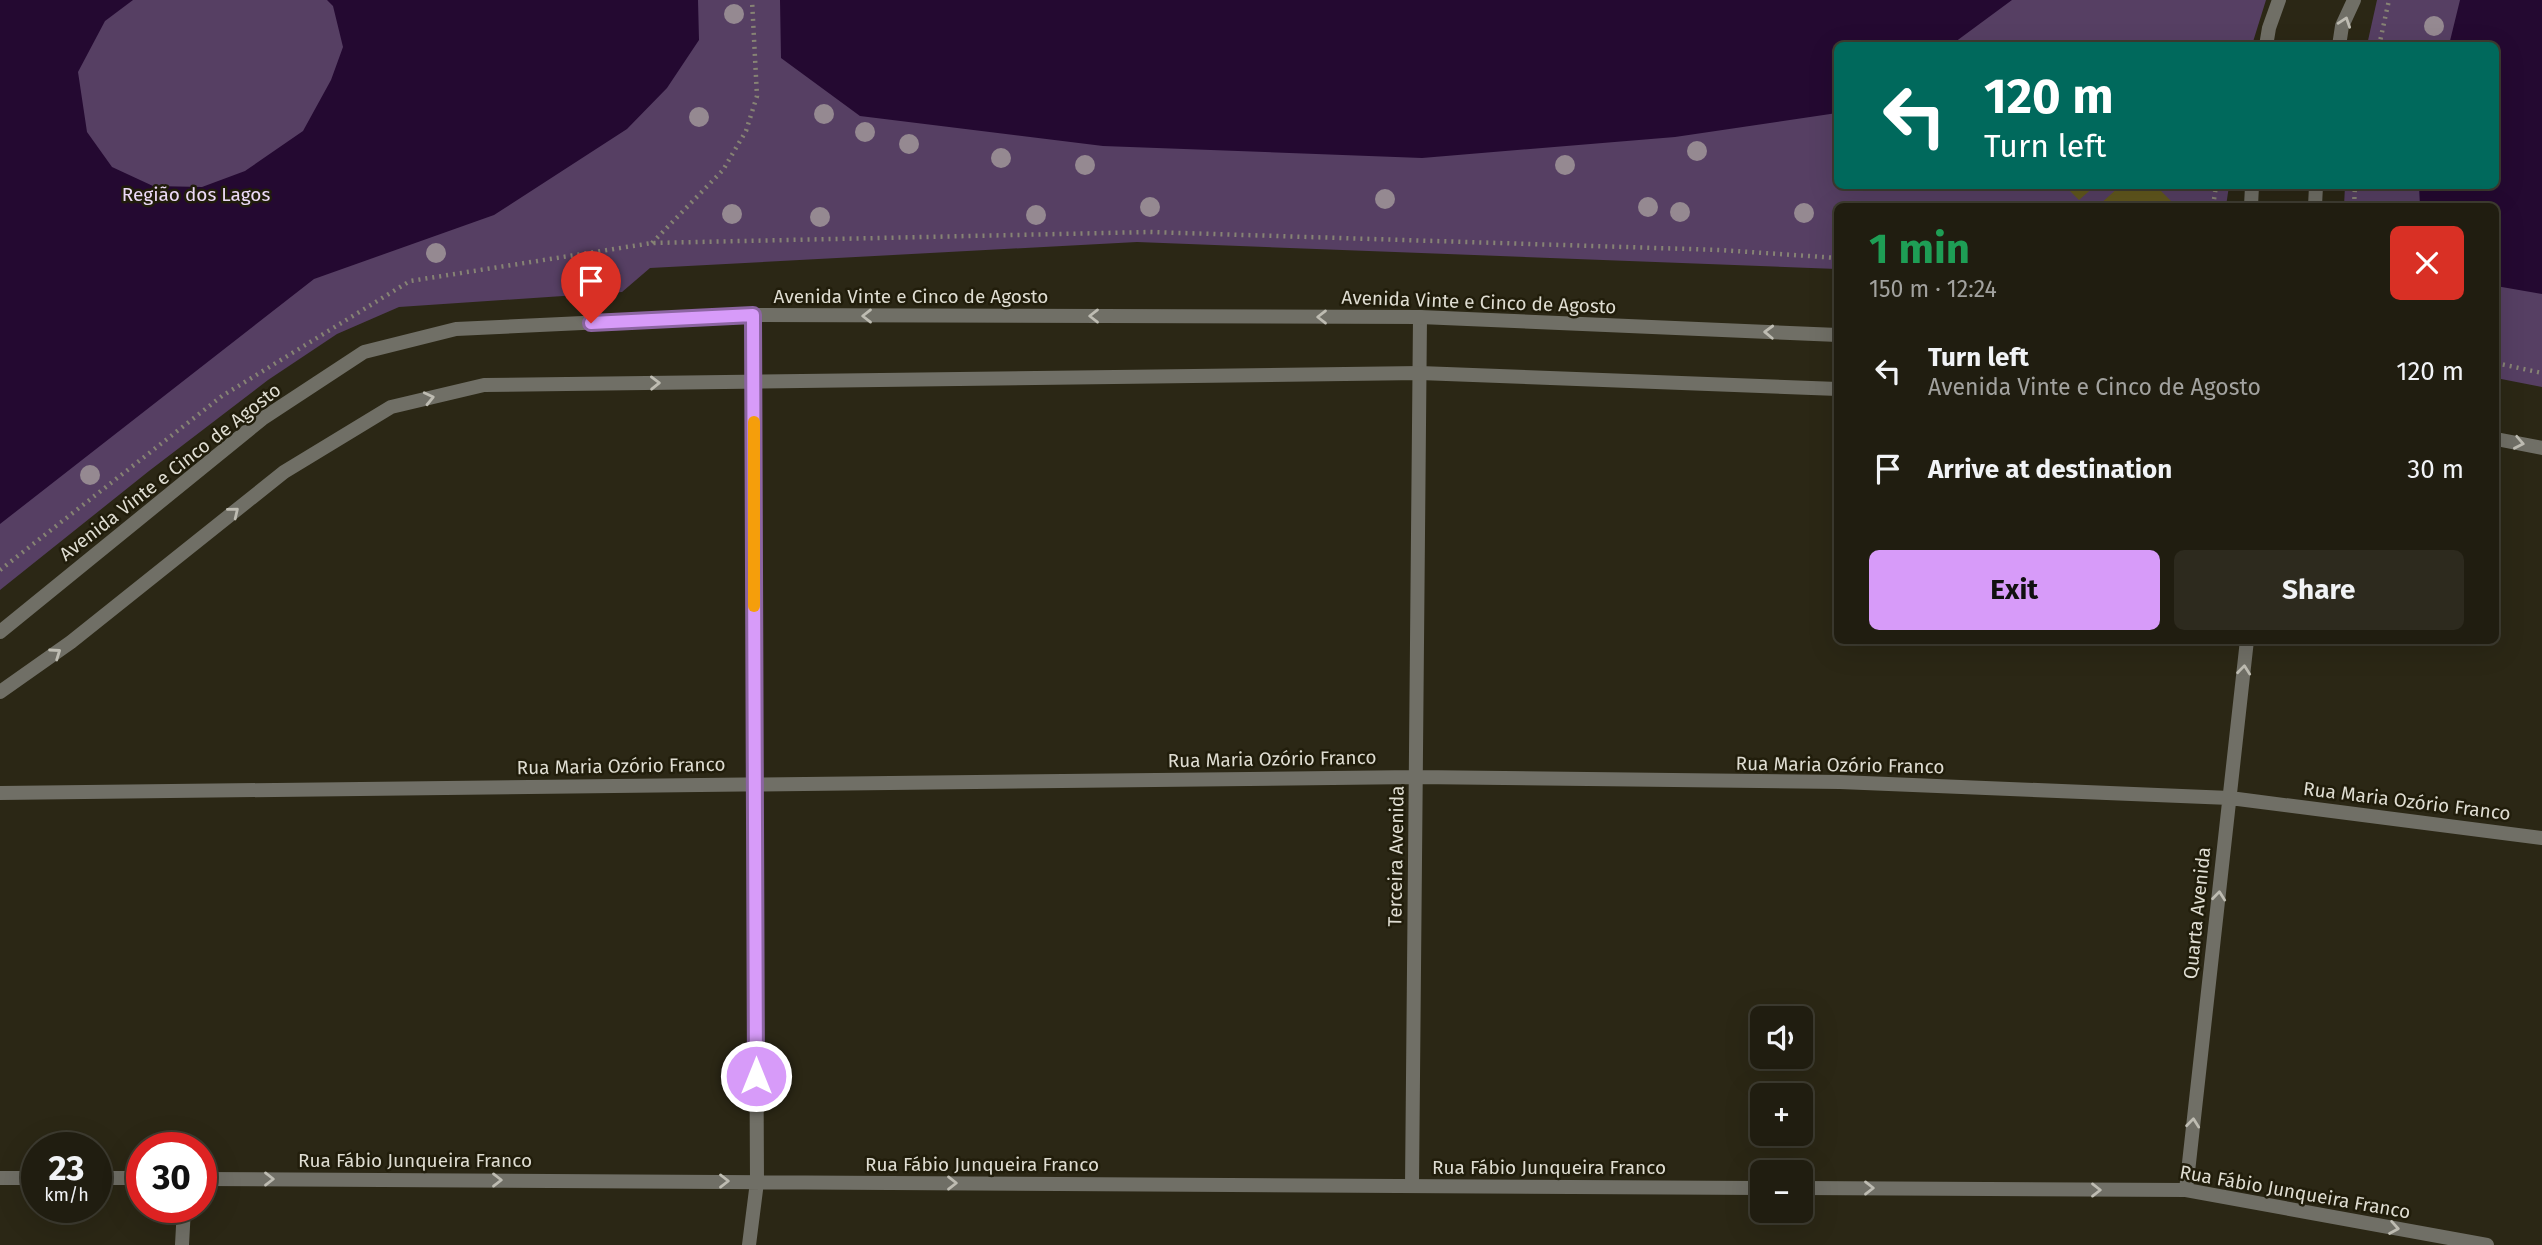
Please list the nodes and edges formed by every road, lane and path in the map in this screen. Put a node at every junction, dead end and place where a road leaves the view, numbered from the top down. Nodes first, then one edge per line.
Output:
1 (752, 0) edge
2 (2279, 0) edge
3 (2354, 0) edge
4 (2389, 0) edge
5 (2267, 42) edge
6 (2340, 42) edge
7 (2380, 42) edge
8 (652, 243) dead end
9 (753, 315) junction
10 (1420, 317) junction
11 (1834, 335) edge
12 (2499, 364) edge
13 (1420, 373) junction
14 (2542, 373) edge
15 (753, 382) junction
16 (1834, 389) edge
17 (2499, 440) edge
18 (2542, 448) edge
19 (0, 632) edge
20 (2247, 644) edge
21 (0, 692) edge
22 (1416, 777) junction
23 (755, 784) junction
24 (0, 793) edge
25 (2230, 797) junction
26 (2542, 838) edge
27 (0, 1178) edge
28 (21, 1178) edge
29 (217, 1178) edge
30 (757, 1182) junction
31 (1412, 1186) junction
32 (1750, 1188) edge
33 (1813, 1188) edge
34 (2186, 1190) junction
35 (183, 1223) edge
36 (182, 1245) edge
37 (749, 1245) edge
38 (2487, 1245) edge

1 - 8 path
2 - 5 street
6 -> 3 street
4 - 7 path
10 -> 9 street, Avenida Vinte e Cinco de Agosto
9 - 15 street
9 - 19 street, Avenida Vinte e Cinco de Agosto
11 -> 10 street, Avenida Vinte e Cinco de Agosto
10 - 13 street, Terceira Avenida
12 - 14 path
13 - 15 street
13 - 16 street
13 - 22 street, Terceira Avenida
21 -> 15 street
15 - 23 street
17 -> 18 street
25 -> 20 street, Quarta Avenida
22 - 23 street, Rua Maria Ozório Franco
22 - 25 street, Rua Maria Ozório Franco
22 - 31 street, Terceira Avenida
23 - 24 street, Rua Maria Ozório Franco
23 - 30 street
25 - 26 street, Rua Maria Ozório Franco
34 -> 25 street, Quarta Avenida
27 - 28 street
29 -> 30 street, Rua Fábio Junqueira Franco
30 -> 31 street, Rua Fábio Junqueira Franco
30 - 37 street
31 - 32 street, Rua Fábio Junqueira Franco
33 -> 34 street, Rua Fábio Junqueira Franco
34 -> 38 street, Rua Fábio Junqueira Franco
35 - 36 street

